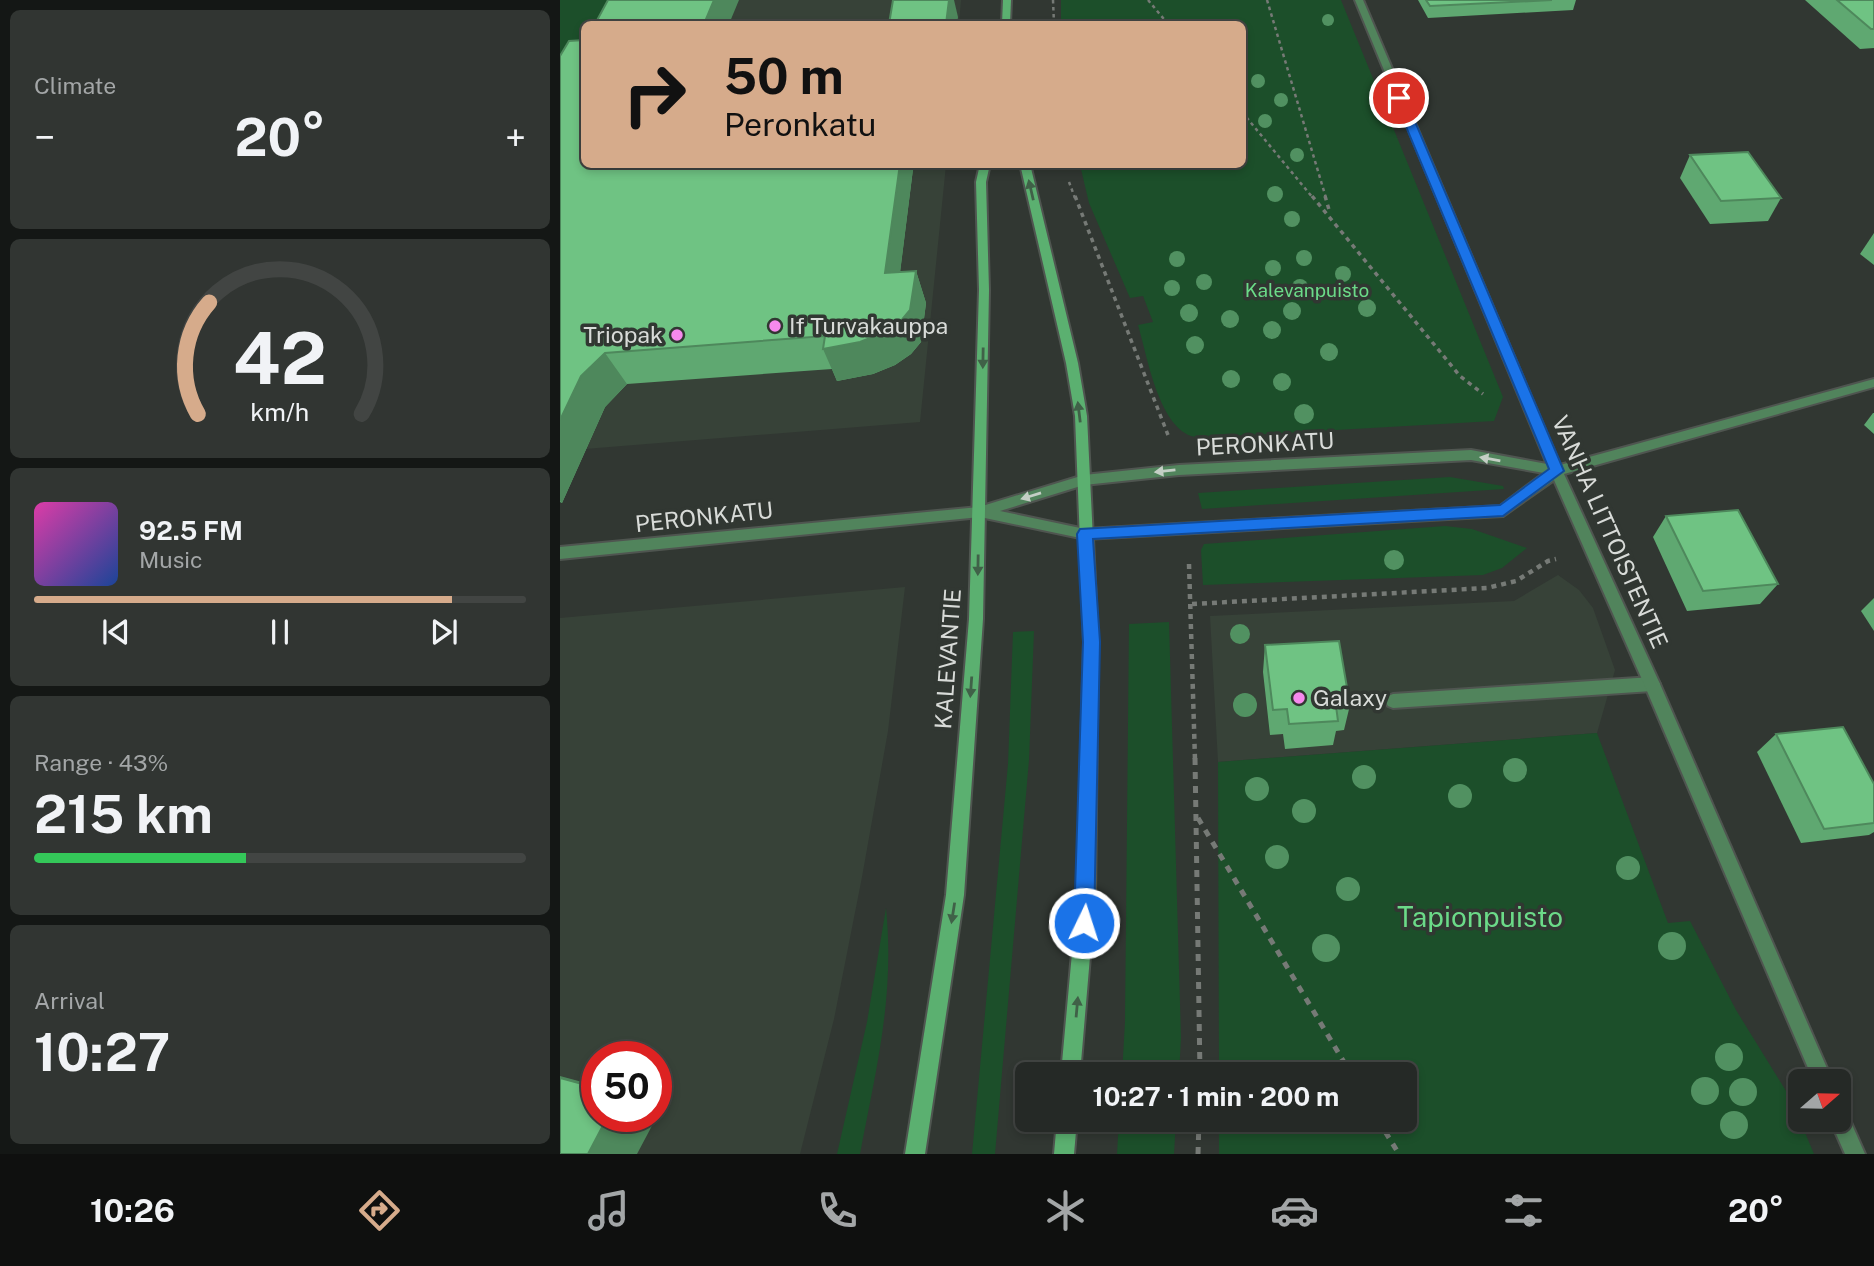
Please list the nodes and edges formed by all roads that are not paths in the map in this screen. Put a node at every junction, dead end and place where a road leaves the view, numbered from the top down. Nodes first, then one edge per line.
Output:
1 (1007, 0) edge
2 (1359, 0) edge
3 (1006, 21) edge
4 (984, 168) edge
5 (1026, 168) edge
6 (1874, 383) edge
7 (1557, 471) junction
8 (1084, 480) junction
9 (979, 512) junction
10 (1085, 534) junction
11 (560, 553) edge
12 (1652, 684) junction
13 (1393, 701) dead end
14 (1072, 1062) edge
15 (1818, 1069) edge
16 (1066, 1132) edge
17 (1845, 1132) edge
18 (915, 1154) edge
19 (1064, 1154) edge
20 (1855, 1154) edge

1 - 3 main road
2 - 7 street, VANHA LITTOISTENTIE
4 -> 9 main road, KALEVANTIE
8 -> 5 main road
6 - 7 street, PERONKATU
7 -> 8 street, PERONKATU
7 - 10 street, PERONKATU
7 - 12 street, VANHA LITTOISTENTIE
8 -> 9 street, PERONKATU
8 - 10 main road
9 - 10 street, PERONKATU
9 - 11 street, PERONKATU
9 -> 18 main road, KALEVANTIE
14 -> 10 main road
12 - 13 street
12 - 15 street, VANHA LITTOISTENTIE
16 - 19 main road
17 - 20 street

